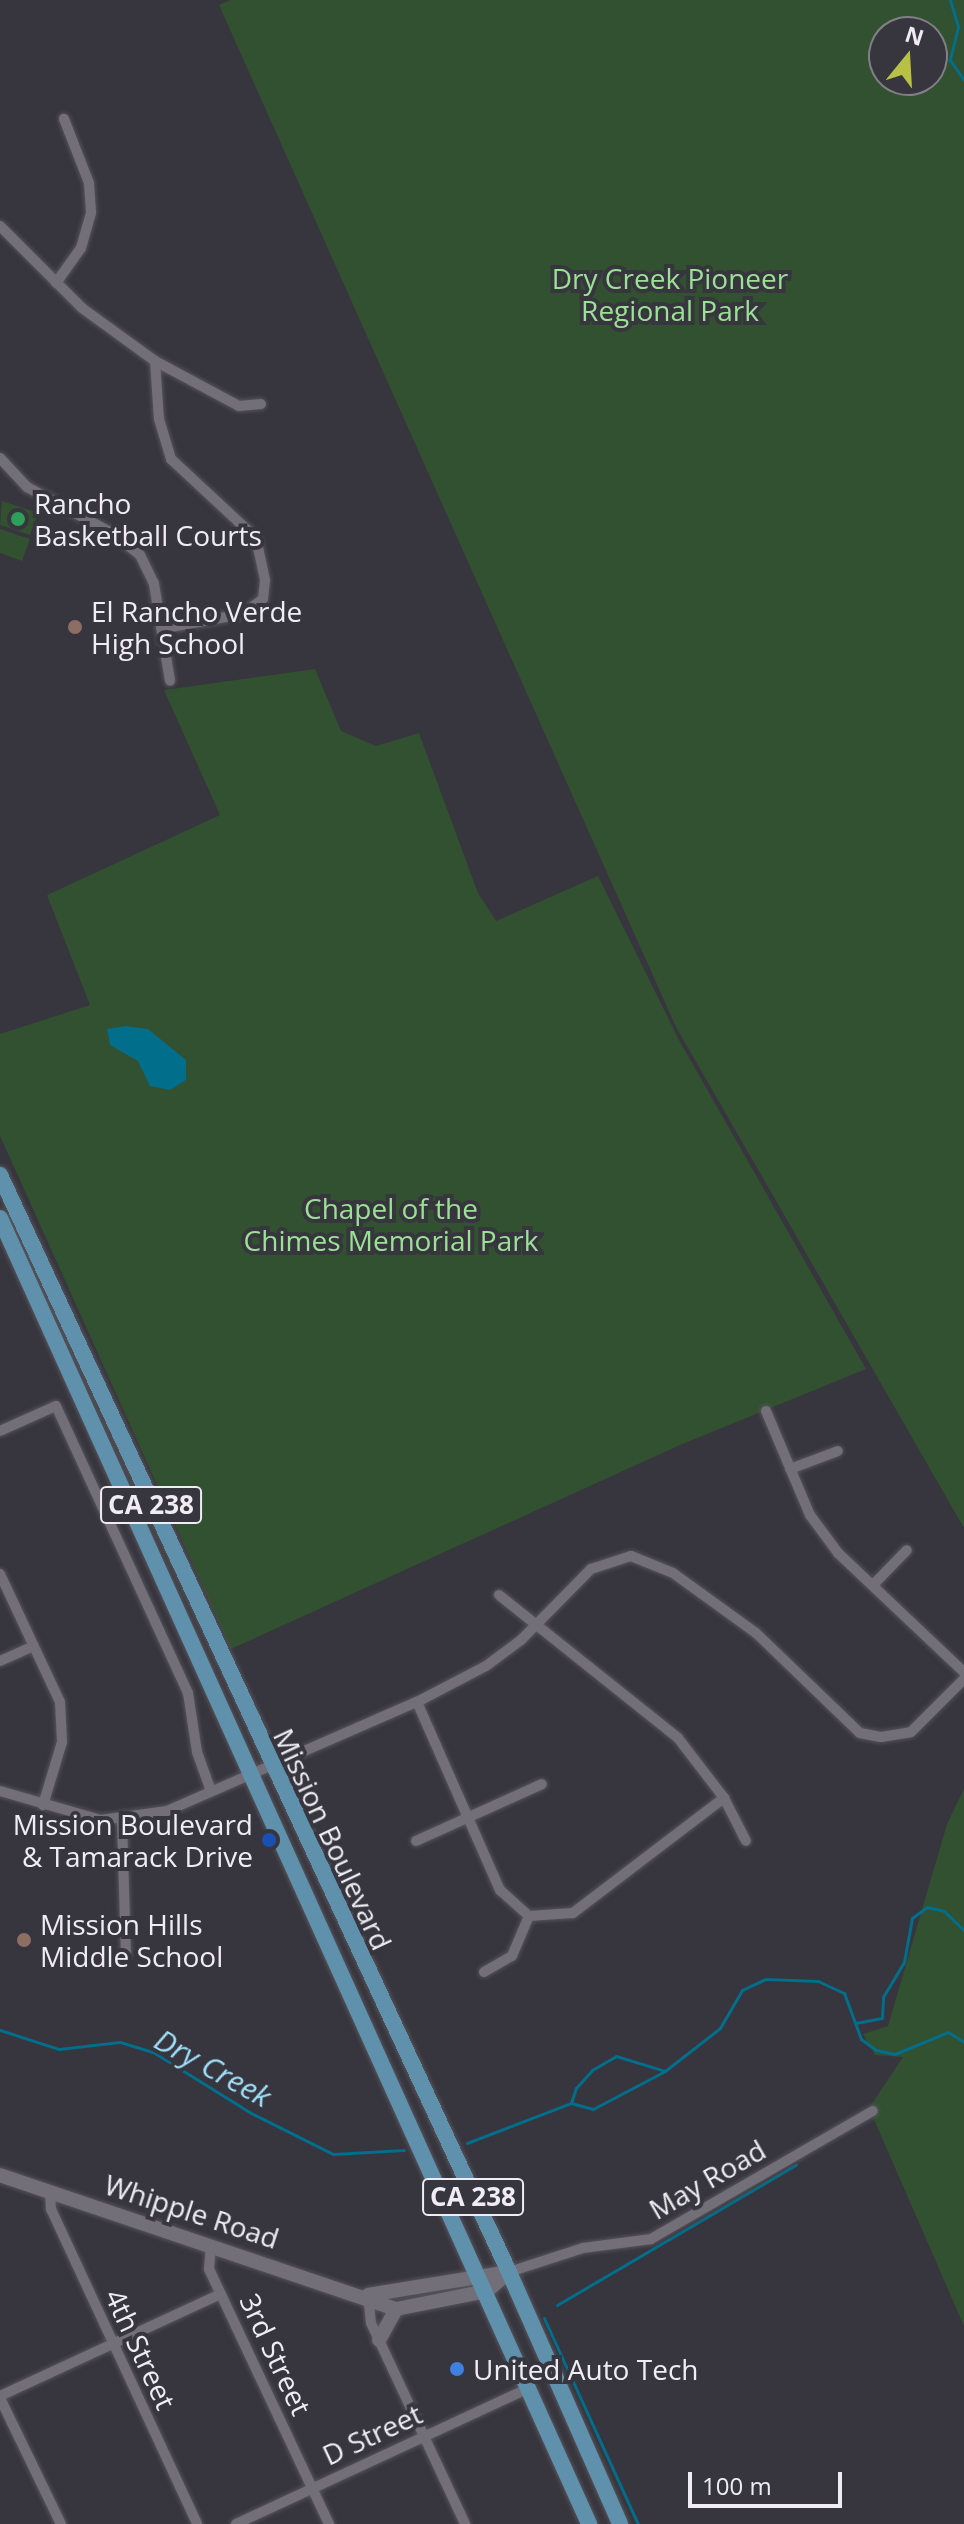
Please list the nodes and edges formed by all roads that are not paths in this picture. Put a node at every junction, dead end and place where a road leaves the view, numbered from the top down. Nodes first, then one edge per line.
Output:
1 (64, 119) dead end
2 (0, 226) edge
3 (56, 283) junction
4 (155, 361) junction
5 (261, 404) dead end
6 (0, 458) edge
7 (161, 629) junction
8 (170, 681) dead end
9 (0, 1175) edge
10 (0, 1218) edge
11 (766, 1411) dead end
12 (0, 1431) edge
13 (838, 1451) dead end
14 (790, 1469) junction
15 (907, 1550) dead end
16 (0, 1574) edge
17 (874, 1584) junction
18 (499, 1595) dead end
19 (534, 1627) junction
20 (34, 1646) junction
21 (0, 1661) edge
22 (964, 1672) edge
23 (964, 1679) edge
24 (417, 1702) junction
25 (262, 1769) junction
26 (542, 1784) dead end
27 (0, 1791) edge
28 (211, 1791) junction
29 (724, 1798) junction
30 (43, 1805) junction
31 (467, 1817) junction
32 (122, 1821) junction
33 (416, 1841) dead end
34 (746, 1841) dead end
35 (529, 1916) junction
36 (126, 1955) dead end
37 (484, 1972) dead end
38 (873, 2111) dead end
39 (0, 2175) edge
40 (50, 2191) junction
41 (211, 2246) junction
42 (509, 2272) junction
43 (484, 2284) junction
44 (221, 2294) junction
45 (368, 2295) junction
46 (396, 2309) junction
47 (379, 2340) junction
48 (111, 2345) junction
49 (529, 2388) junction
50 (0, 2397) edge
51 (424, 2436) junction
52 (312, 2489) junction
53 (61, 2524) edge
54 (197, 2524) edge
55 (236, 2524) edge
56 (329, 2524) edge
57 (465, 2524) edge
58 (589, 2524) edge
59 (620, 2524) edge

1 - 3 street
2 - 3 street
3 - 4 street
4 - 5 street
4 - 7 street
6 - 7 street
7 - 8 street
9 - 25 main road, Mission Boulevard / CA 238
10 - 25 main road, Mission Boulevard / CA 238
11 - 14 street
12 - 28 street
13 - 14 street
14 - 17 street
15 - 17 street
16 - 20 street
17 - 22 street
18 - 19 street
19 - 23 street
19 - 24 street
19 - 29 street
20 - 21 street
20 - 30 street
24 - 25 street
24 - 31 street
25 - 28 street
25 - 42 main road, Mission Boulevard / CA 238
25 - 43 main road, Mission Boulevard / CA 238
26 - 31 street
27 - 30 street
28 - 32 street
29 - 34 street
29 - 35 street
30 - 32 street
31 - 33 street
31 - 35 street
32 - 36 street
35 - 37 street
38 - 42 street, May Road
39 - 40 main road, Whipple Road
40 - 41 main road, Whipple Road
40 - 48 street, 4th Street
41 - 44 street, 3rd Street
41 - 45 main road, Whipple Road
42 - 43 main road
42 - 59 main road, Mission Boulevard / CA 238
43 - 45 main road, Whipple Road
43 - 46 main road
43 - 49 main road, Mission Boulevard / CA 238
44 - 48 street
44 - 52 street, 3rd Street
45 - 46 main road, Whipple Road
45 - 47 street
46 - 47 main road
47 - 51 street
48 - 50 street
48 - 54 street, 4th Street
49 - 51 street, D Street
49 - 58 main road, Mission Boulevard / CA 238
50 - 53 street
51 - 52 street, D Street
51 - 57 street
52 - 55 street, D Street
52 - 56 street, 3rd Street

